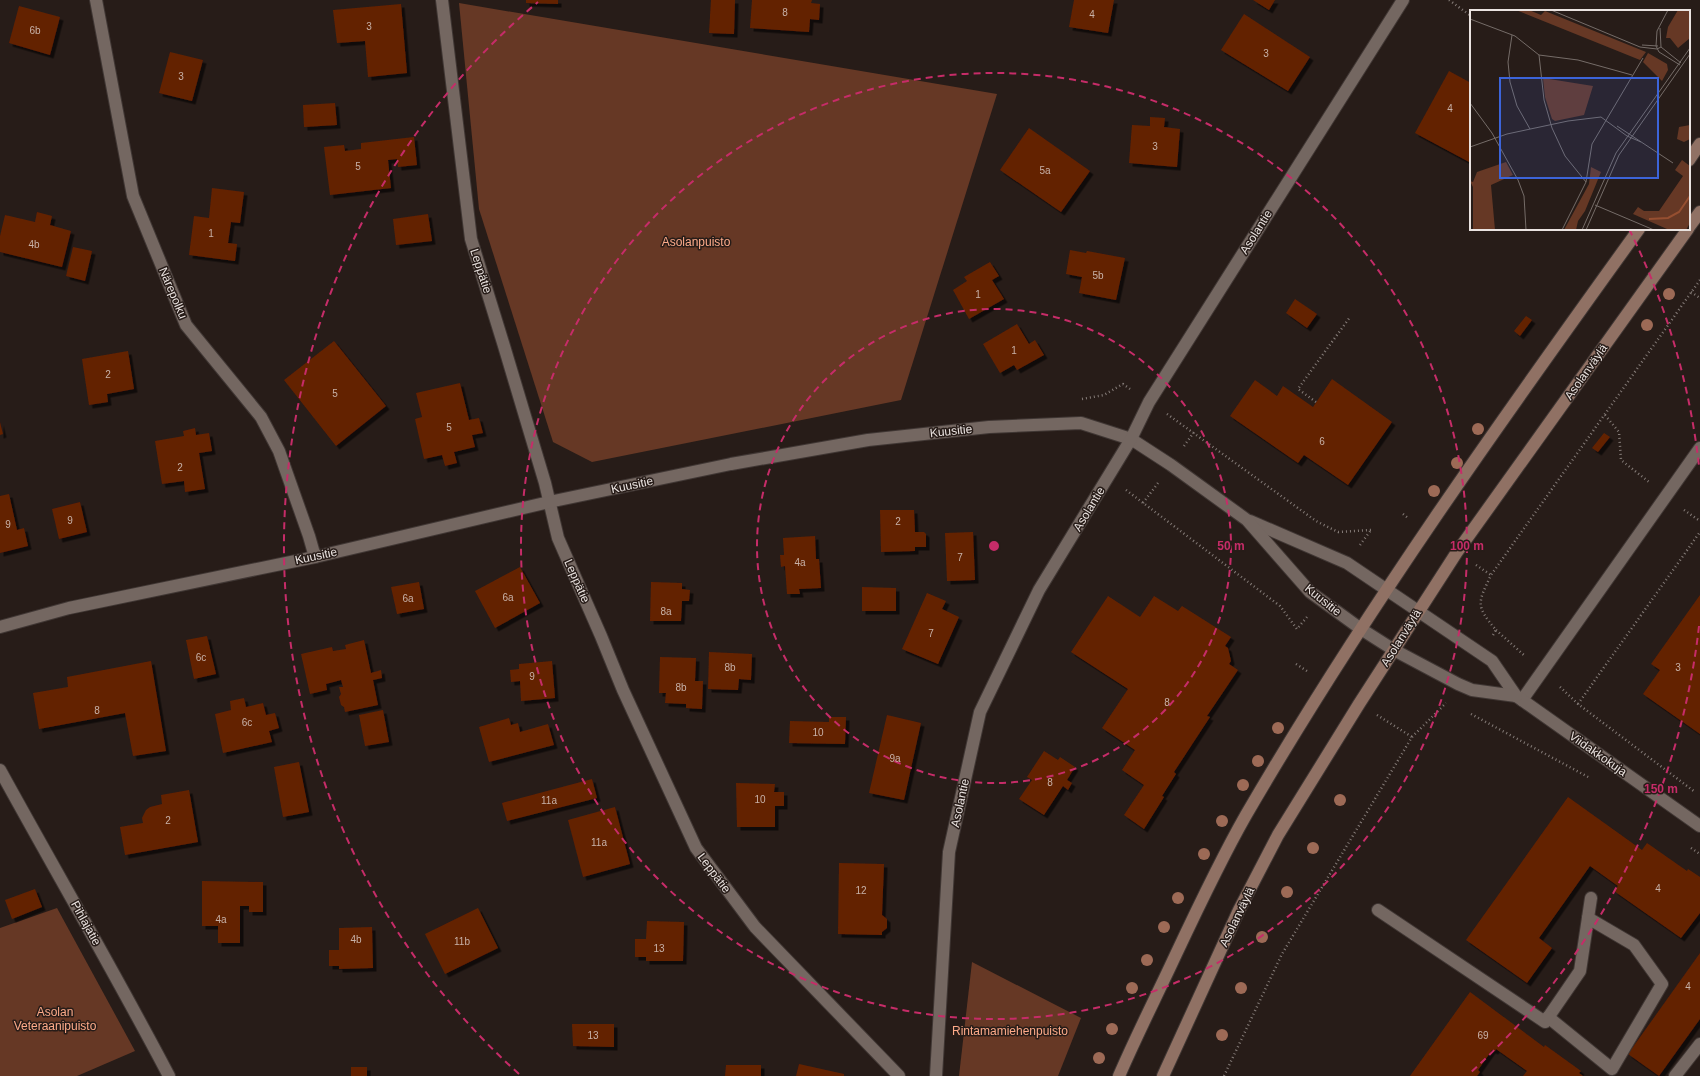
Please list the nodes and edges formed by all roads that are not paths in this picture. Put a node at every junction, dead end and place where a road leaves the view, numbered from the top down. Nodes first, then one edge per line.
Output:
1 (96, 0) edge
2 (442, 0) edge
3 (1403, 0) edge
4 (1700, 144) edge
5 (1690, 159) edge
6 (1700, 212) edge
7 (1690, 225) edge
8 (1638, 230) edge
9 (1687, 230) edge
10 (1131, 440) junction
11 (1700, 448) edge
12 (549, 502) junction
13 (1247, 520) junction
14 (315, 557) junction
15 (1387, 590) junction
16 (1418, 611) junction
17 (0, 627) edge
18 (1362, 629) junction
19 (1394, 650) junction
20 (1519, 698) junction
21 (0, 770) edge
22 (1700, 826) edge
23 (1591, 898) dead end
24 (1378, 910) dead end
25 (1588, 918) junction
26 (1548, 1017) junction
27 (1700, 1044) edge
28 (1617, 1072) edge
29 (169, 1076) edge
30 (899, 1076) edge
31 (936, 1076) edge
32 (1119, 1076) edge
33 (1162, 1076) edge
34 (1675, 1076) edge

1 - 14 street, Närepolku
2 - 12 street, Leppätie
3 - 10 street, Asolantie
4 - 5 main road
6 - 7 main road, Asolanväylä
8 - 15 main road
9 - 16 main road, Asolanväylä
10 - 12 street, Kuusitie
10 - 13 street, Kuusitie
10 - 31 street, Asolantie
11 - 20 street
12 - 14 street, Kuusitie
12 - 30 street, Leppätie
13 - 15 street, Kuusitie
13 - 18 street, Kuusitie
14 - 17 street, Kuusitie
15 - 16 street, Viidakkokuja
15 - 18 main road
16 - 19 main road, Asolanväylä
16 - 20 street, Viidakkokuja
18 - 19 street, Kuusitie
18 - 32 main road
19 - 20 street, Viidakkokuja
19 - 33 main road, Asolanväylä
20 - 22 street, Viidakkokuja
21 - 29 street, Pihlajatie
23 - 25 street
24 - 26 street
25 - 26 street
25 - 28 street
26 - 28 street
27 - 34 street

